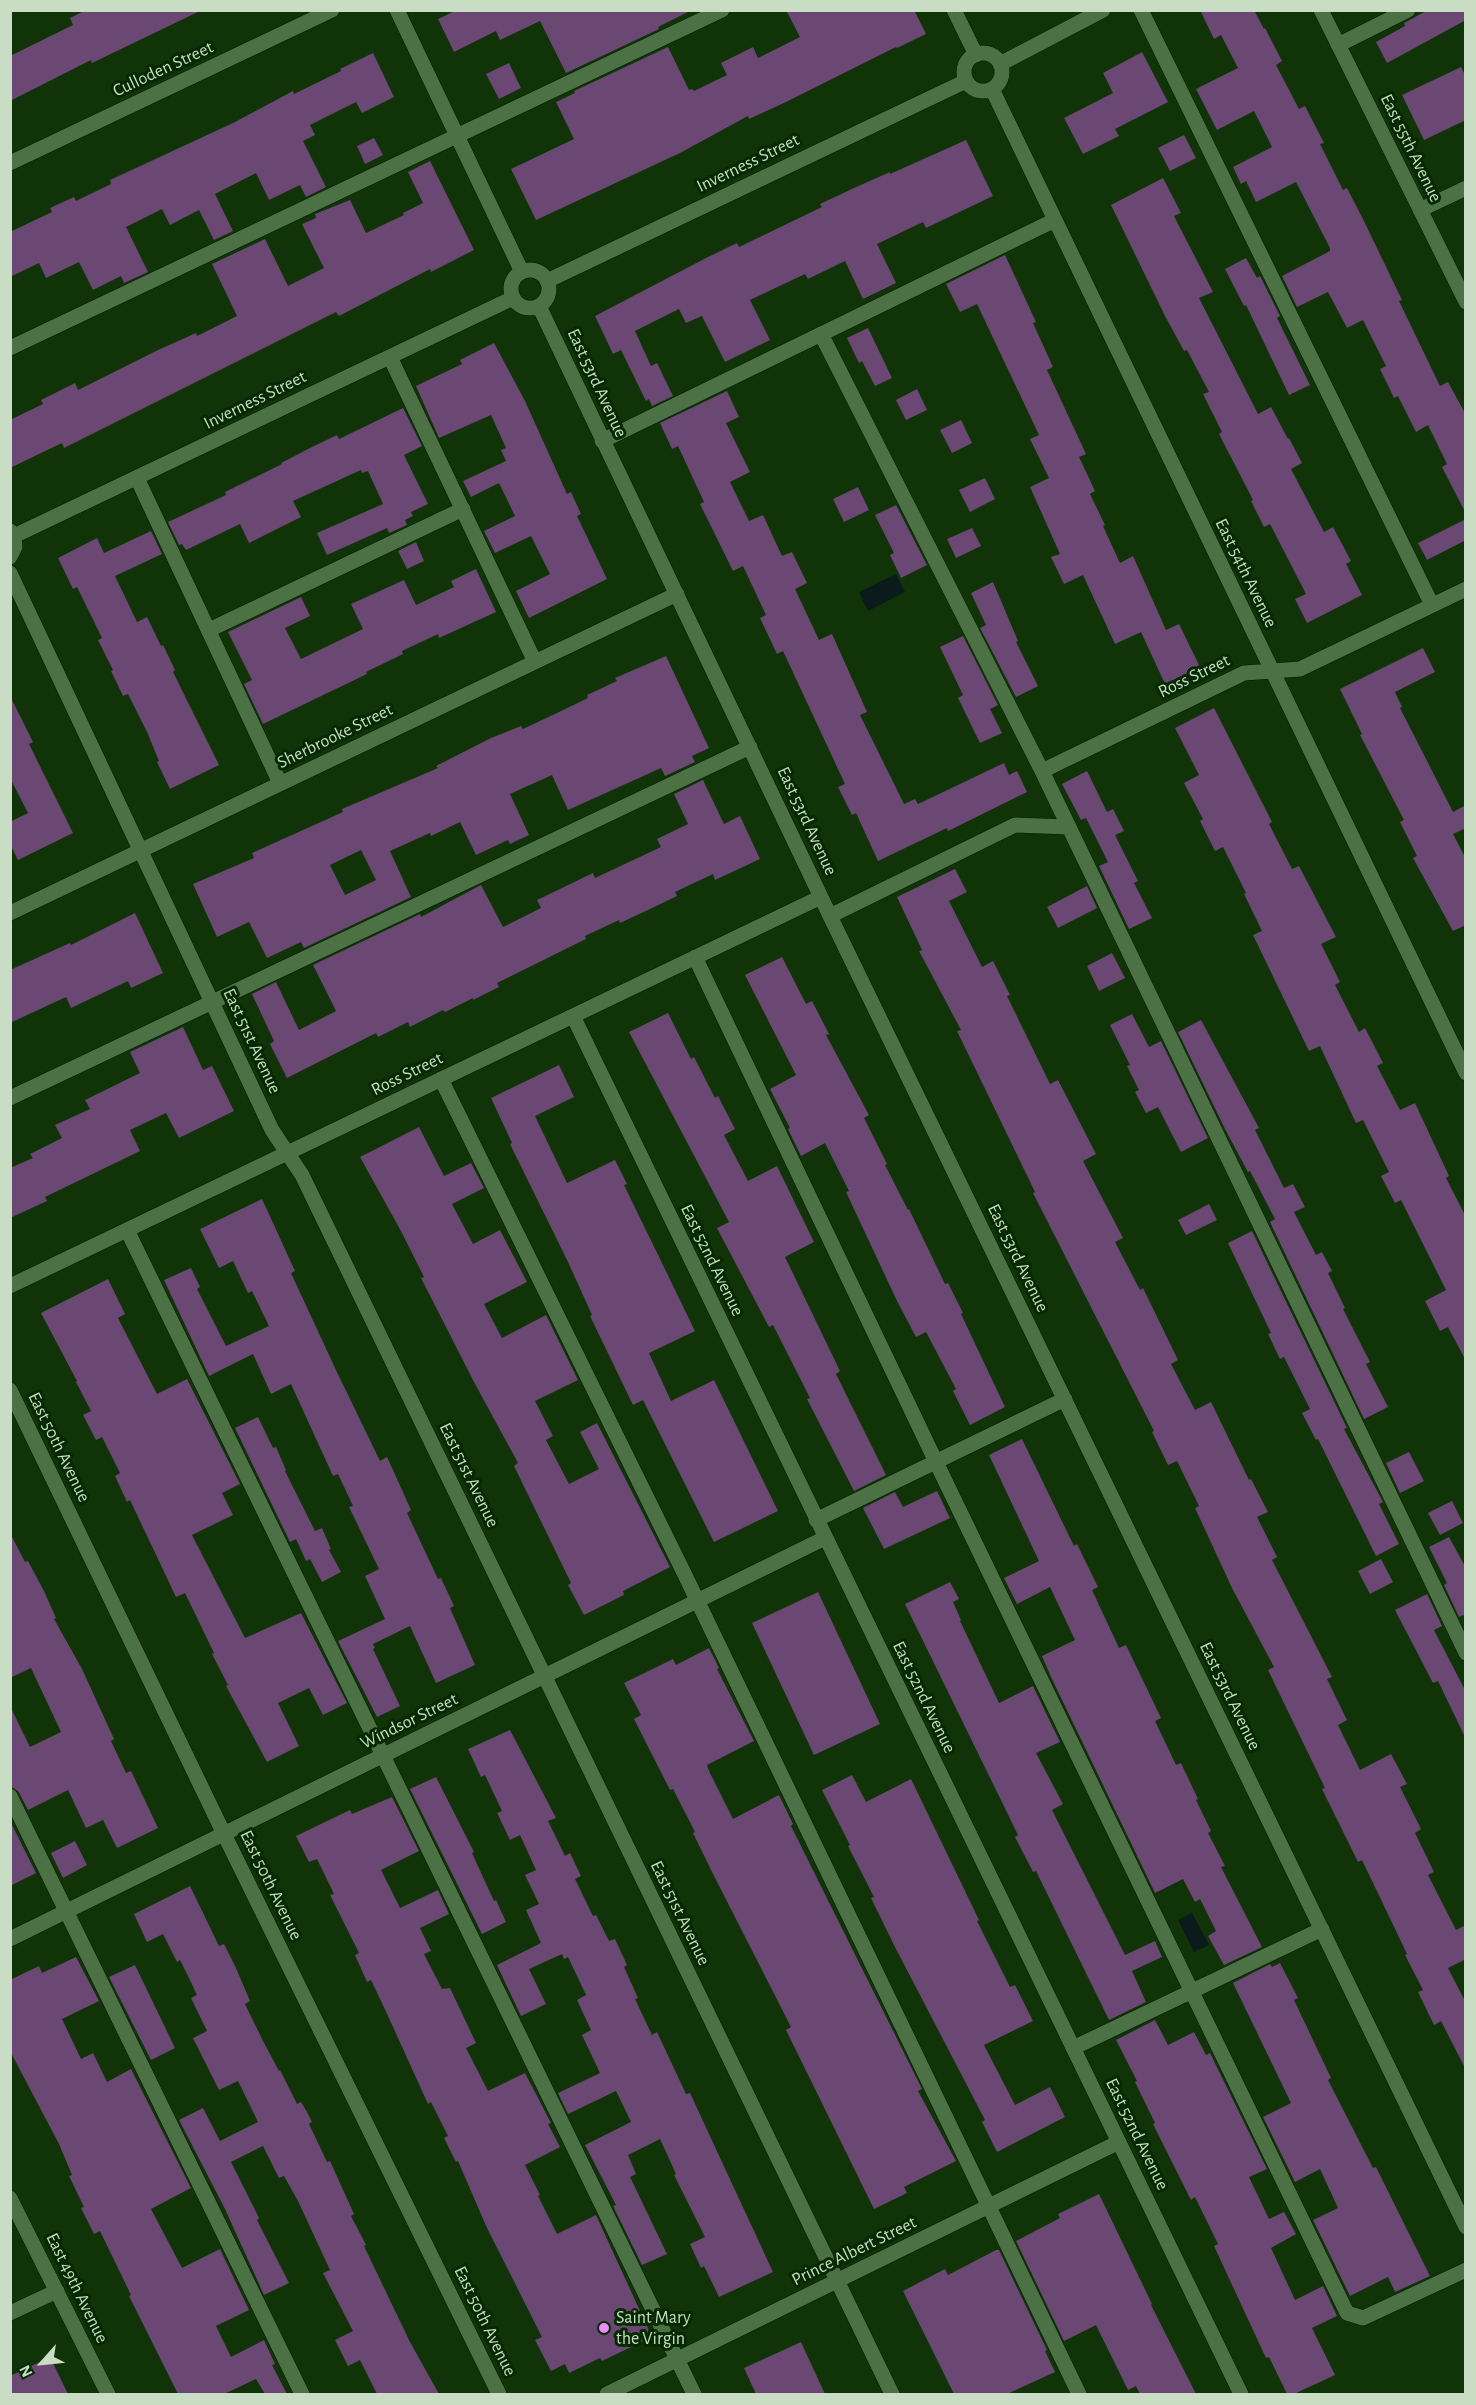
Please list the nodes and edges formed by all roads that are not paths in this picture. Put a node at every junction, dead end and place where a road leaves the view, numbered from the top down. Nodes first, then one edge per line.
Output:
1 (332, 10) edge
2 (397, 10) edge
3 (722, 10) edge
4 (954, 10) edge
5 (1103, 10) edge
6 (1141, 10) edge
7 (1321, 10) edge
8 (1408, 10) edge
9 (1338, 45) junction
10 (976, 55) junction
11 (1000, 64) junction
12 (966, 81) junction
13 (992, 89) junction
14 (456, 137) junction
15 (10, 163) edge
16 (1466, 188) edge
17 (1420, 210) junction
18 (1055, 220) junction
19 (522, 272) junction
20 (547, 281) junction
21 (513, 298) junction
22 (1466, 302) edge
23 (538, 306) junction
24 (821, 334) junction
25 (10, 348) edge
26 (390, 357) junction
27 (602, 441) junction
28 (137, 478) junction
29 (463, 509) junction
30 (12, 533) edge
31 (10, 557) edge
32 (10, 573) edge
33 (1466, 589) edge
34 (676, 594) junction
35 (1432, 605) junction
36 (209, 630) junction
37 (535, 662) junction
38 (1272, 671) junction
39 (750, 747) junction
40 (1042, 771) junction
41 (280, 783) junction
42 (1069, 827) junction
43 (141, 850) junction
44 (821, 897) junction
45 (10, 913) edge
46 (830, 916) junction
47 (695, 957) junction
48 (213, 1001) junction
49 (573, 1016) junction
50 (1466, 1073) edge
51 (441, 1079) junction
52 (10, 1098) edge
53 (287, 1154) junction
54 (127, 1230) junction
55 (10, 1286) edge
56 (10, 1390) edge
57 (1065, 1399) junction
58 (936, 1462) junction
59 (816, 1520) junction
60 (825, 1538) junction
61 (697, 1601) junction
62 (1466, 1653) edge
63 (544, 1676) junction
64 (382, 1756) junction
65 (10, 1796) edge
66 (224, 1834) junction
67 (67, 1911) junction
68 (1322, 1929) junction
69 (10, 1939) edge
70 (1191, 1992) junction
71 (1073, 2049) junction
72 (1119, 2142) junction
73 (10, 2198) edge
74 (990, 2206) junction
75 (1466, 2227) edge
76 (1466, 2270) edge
77 (837, 2281) junction
78 (57, 2291) junction
79 (10, 2313) edge
80 (677, 2360) junction
81 (108, 2394) edge
82 (302, 2394) edge
83 (499, 2394) edge
84 (607, 2394) edge
85 (694, 2394) edge
86 (892, 2394) edge
87 (1079, 2394) edge
88 (1241, 2394) edge

1 - 15 street, Culloden Street
2 - 14 street
3 - 14 street
4 - 10 street
5 - 11 street
6 - 35 street
7 - 9 street, East 55th Avenue
8 - 9 street
9 - 17 street, East 55th Avenue
10 - 11 street
10 - 12 street
11 - 13 street
12 - 13 street
12 - 20 street, Inverness Street
13 - 18 street, East 54th Avenue
14 - 19 street
14 - 25 street
16 - 17 street
17 - 22 street, East 55th Avenue
18 - 24 street
18 - 38 street, East 54th Avenue
19 - 20 street
19 - 21 street
20 - 23 street
21 - 23 street
21 - 26 street, Inverness Street
23 - 27 street, East 53rd Avenue
24 - 27 street
24 - 40 street
26 - 28 street, Inverness Street
26 - 29 street
27 - 34 street, East 53rd Avenue
28 - 30 street, Inverness Street
28 - 36 street
29 - 36 street
29 - 37 street
30 - 31 street
32 - 43 street, East 51st Avenue
33 - 35 street, Ross Street
34 - 37 street, Sherbrooke Street
34 - 39 street, East 53rd Avenue
35 - 38 street, Ross Street
36 - 41 street
37 - 41 street, Sherbrooke Street
38 - 40 street, Ross Street
38 - 50 street, East 54th Avenue
39 - 44 street, East 53rd Avenue
39 - 48 street
40 - 42 street
41 - 43 street, Sherbrooke Street
42 - 46 street
42 - 62 street
43 - 45 street, Sherbrooke Street
43 - 48 street, East 51st Avenue
44 - 46 street, East 53rd Avenue
44 - 47 street, Ross Street
46 - 57 street, East 53rd Avenue
47 - 49 street, Ross Street
47 - 58 street
48 - 52 street
48 - 53 street, East 51st Avenue
49 - 51 street, Ross Street
49 - 59 street, East 52nd Avenue
51 - 53 street, Ross Street
51 - 61 street
53 - 54 street, Ross Street
53 - 63 street, East 51st Avenue
54 - 55 street, Ross Street
54 - 64 street
56 - 66 street, East 50th Avenue
57 - 58 street
57 - 68 street, East 53rd Avenue
58 - 59 street
58 - 70 street
59 - 60 street, East 52nd Avenue
60 - 61 street, Windsor Street
60 - 71 street, East 52nd Avenue
61 - 63 street, Windsor Street
61 - 74 street
63 - 64 street, Windsor Street
63 - 77 street, East 51st Avenue
64 - 66 street, Windsor Street
64 - 80 street
65 - 67 street
66 - 67 street, Windsor Street
66 - 83 street, East 50th Avenue
67 - 69 street, Windsor Street
67 - 82 street
68 - 70 street
68 - 75 street, East 53rd Avenue
70 - 71 street
70 - 76 street
71 - 72 street, East 52nd Avenue
72 - 74 street, Prince Albert Street
72 - 88 street, East 52nd Avenue
73 - 78 street, East 49th Avenue
74 - 77 street, Prince Albert Street
74 - 87 street
77 - 80 street, Prince Albert Street
77 - 86 street, East 51st Avenue
78 - 79 street
78 - 81 street, East 49th Avenue
80 - 84 street, Prince Albert Street
80 - 85 street

